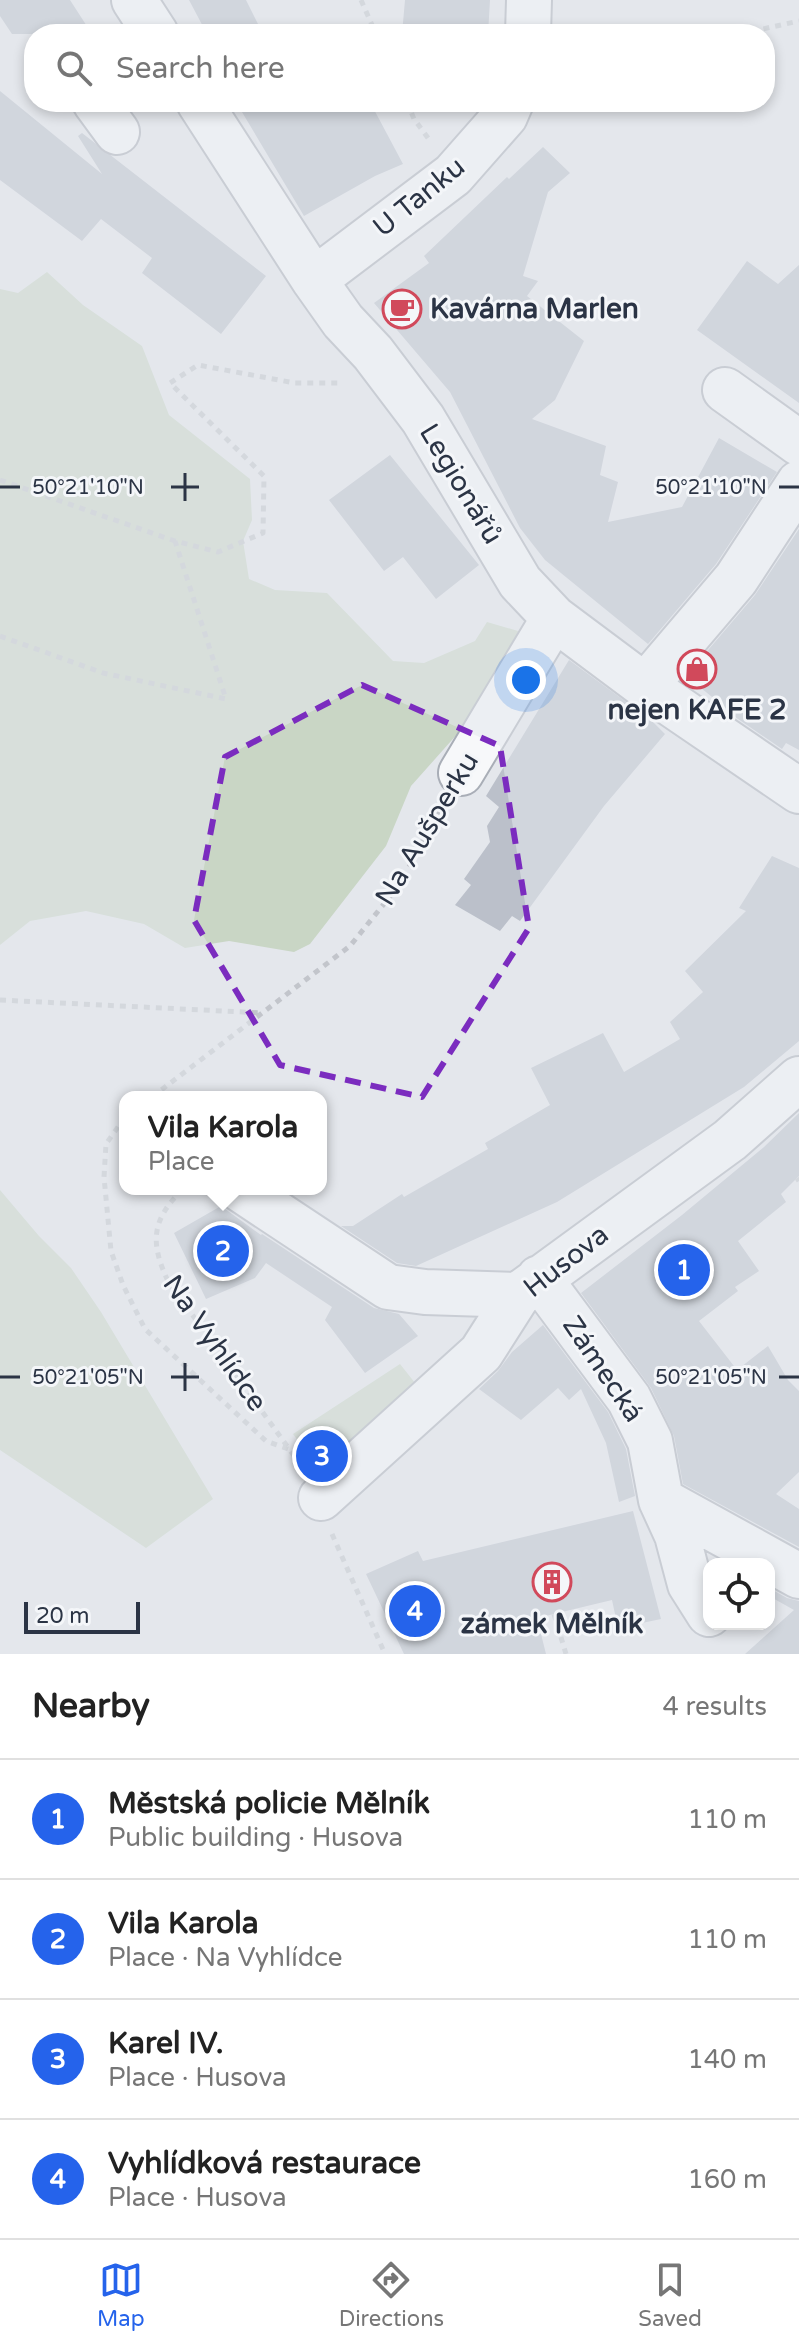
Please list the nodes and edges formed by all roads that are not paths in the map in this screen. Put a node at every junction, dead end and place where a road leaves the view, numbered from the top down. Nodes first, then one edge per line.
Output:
1 (529, 0) edge
2 (528, 24) edge
3 (205, 112) edge
4 (507, 112) edge
5 (314, 280) junction
6 (725, 390) dead end
7 (799, 443) edge
8 (799, 483) edge
9 (554, 618) junction
10 (645, 686) junction
11 (461, 773) road end
12 (799, 791) edge
13 (799, 1079) edge
14 (249, 1195) edge
15 (529, 1287) junction
16 (321, 1498) road end
17 (661, 1500) junction
18 (799, 1576) edge
19 (703, 1605) edge

1 - 2 street
3 - 5 street, Legionářů
4 - 5 street, U Tanku
5 - 9 street, Legionářů
6 - 7 street
8 - 10 street
9 - 10 street, Legionářů
9 - 11 street, Na Aušperku
10 - 12 street, Legionářů
13 - 15 street, Husova
14 - 15 street
15 - 16 street, Husova
15 - 17 street, Zámecká
17 - 18 street
17 - 19 street, Zámecká

